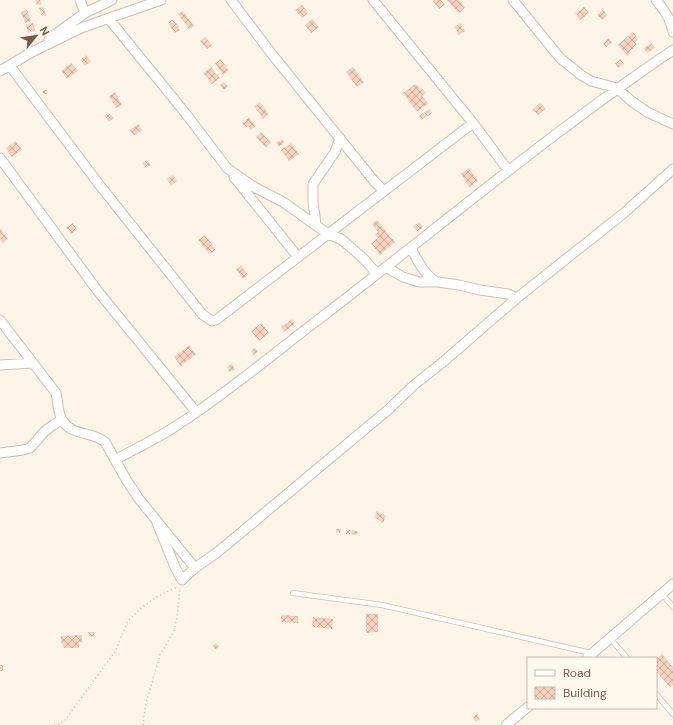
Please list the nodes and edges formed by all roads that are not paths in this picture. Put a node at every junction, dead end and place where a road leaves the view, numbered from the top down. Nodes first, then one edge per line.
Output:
1 (80, 0) edge
2 (112, 0) edge
3 (161, 0) edge
4 (231, 0) edge
5 (373, 0) edge
6 (513, 0) edge
7 (657, 1) edge
8 (85, 12) junction
9 (109, 19) junction
10 (673, 32) edge
11 (673, 50) edge
12 (32, 52) junction
13 (10, 66) junction
14 (0, 71) edge
15 (617, 88) junction
16 (473, 123) junction
17 (673, 124) edge
18 (340, 138) junction
19 (0, 158) edge
20 (227, 168) junction
21 (673, 169) edge
22 (508, 170) junction
23 (384, 191) junction
24 (316, 224) junction
25 (328, 234) junction
26 (411, 248) junction
27 (298, 257) junction
28 (386, 267) junction
29 (377, 274) junction
30 (438, 282) junction
31 (517, 298) junction
32 (0, 320) edge
33 (34, 364) junction
34 (0, 365) edge
35 (196, 412) junction
36 (62, 420) junction
37 (0, 453) edge
38 (115, 460) junction
39 (157, 522) junction
40 (195, 568) junction
41 (673, 584) edge
42 (293, 593) dead end
43 (662, 594) junction
44 (673, 607) edge
45 (610, 638) junction
46 (589, 656) edge
47 (626, 657) edge
48 (657, 695) edge
49 (527, 708) edge
50 (673, 714) edge
51 (506, 725) edge

1 - 8 street
2 - 8 street
3 - 9 street
4 - 18 street
5 - 16 street
6 - 15 street
7 - 10 street
8 - 12 street
9 - 12 street
9 - 20 street
11 - 15 street
12 - 13 street
13 - 14 street
13 - 27 street
15 - 17 street
15 - 22 street
16 - 22 street
16 - 23 street
18 - 23 street
18 - 24 street
19 - 35 street
20 - 24 street
20 - 27 street
21 - 31 street
22 - 26 street
23 - 25 street
24 - 25 street
25 - 27 street
25 - 29 street
26 - 28 street
26 - 30 street
28 - 29 street
28 - 30 street
29 - 35 street
30 - 31 street
31 - 40 street
32 - 33 street
33 - 34 street
33 - 36 street
35 - 38 street
36 - 37 street
36 - 38 street
38 - 39 street
39 - 40 street
39 - 40 street
41 - 43 street
42 - 46 lane
43 - 44 lane
43 - 45 street
45 - 46 street
45 - 47 lane
48 - 50 lane
49 - 51 street

